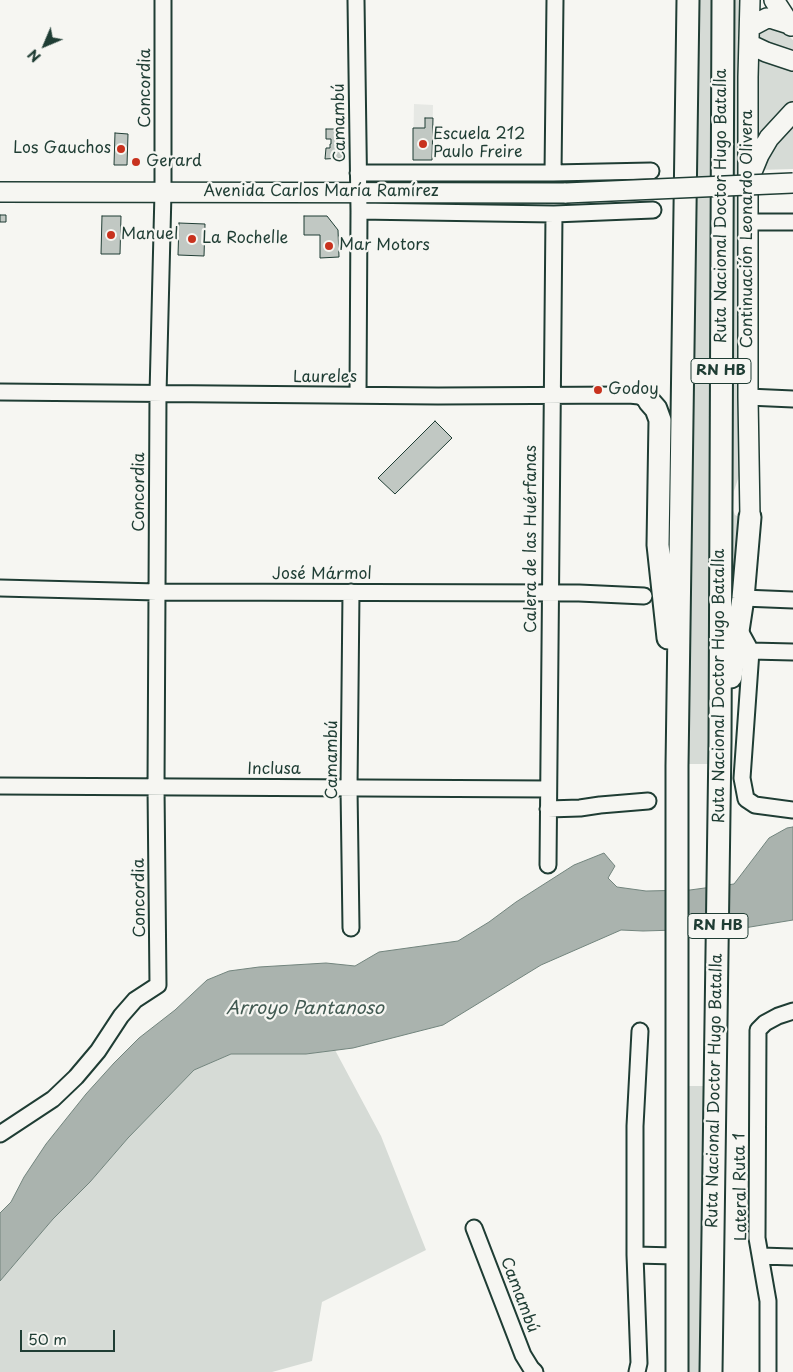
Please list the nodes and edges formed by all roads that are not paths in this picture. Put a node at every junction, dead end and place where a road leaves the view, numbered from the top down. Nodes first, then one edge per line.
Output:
1 (163, 0) edge
2 (356, 0) edge
3 (555, 0) edge
4 (688, 0) edge
5 (723, 0) edge
6 (750, 0) edge
7 (774, 0) edge
8 (791, 27) edge
9 (749, 35) junction
10 (793, 61) edge
11 (793, 112) edge
12 (358, 173) junction
13 (553, 173) junction
14 (749, 180) junction
15 (793, 182) edge
16 (0, 192) edge
17 (163, 192) junction
18 (358, 192) junction
19 (359, 211) junction
20 (554, 214) junction
21 (749, 222) junction
22 (793, 222) edge
23 (0, 392) edge
24 (158, 394) junction
25 (358, 395) junction
26 (551, 396) junction
27 (748, 397) junction
28 (793, 398) edge
29 (649, 401) joint
30 (750, 517) joint
31 (0, 588) edge
32 (157, 592) junction
33 (352, 592) junction
34 (549, 593) junction
35 (644, 596) dead end
36 (743, 598) junction
37 (793, 600) edge
38 (738, 629) junction
39 (751, 651) junction
40 (793, 652) edge
41 (720, 742) junction
42 (678, 745) junction
43 (0, 786) edge
44 (156, 787) junction
45 (349, 788) junction
46 (548, 790) junction
47 (648, 801) dead end
48 (548, 809) junction
49 (793, 810) edge
50 (548, 865) dead end
51 (351, 928) dead end
52 (793, 1011) edge
53 (640, 1031) dead end
54 (0, 1134) edge
55 (474, 1228) dead end
56 (636, 1255) junction
57 (676, 1256) junction
58 (760, 1256) junction
59 (793, 1257) edge
60 (535, 1372) edge
61 (636, 1372) edge
62 (677, 1372) edge
63 (711, 1372) edge
64 (768, 1372) edge

1 - 17 street, Concordia
2 - 12 street, Camambú
3 - 13 street
4 - 42 highway, RN HB
5 - 41 highway, Ruta Nacional Doctor Hugo Batalla / RN HB
6 - 9 main road, Continuación Leonardo Olivera
7 - 8 main road
8 - 9 main road
9 - 10 main road
9 - 14 main road, Continuación Leonardo Olivera
11 - 14 main road
12 - 13 street, Avenida Carlos María Ramírez
12 - 18 street, Camambú
13 - 20 street, Avenida Carlos María Ramírez
14 - 21 main road, Continuación Leonardo Olivera
15 - 18 main road, Avenida Carlos María Ramírez, bridge
16 - 17 main road, Avenida Carlos María Ramírez
17 - 18 main road, Avenida Carlos María Ramírez
17 - 24 street, Concordia
18 - 19 street, Camambú
19 - 20 street, Avenida Carlos María Ramírez
19 - 25 street, Camambú
20 - 26 street, Calera de las Huérfanas
21 - 22 street
21 - 27 main road, Continuación Leonardo Olivera
23 - 24 street, Laureles
24 - 25 street, Laureles
24 - 32 street, Concordia
25 - 26 street, Laureles
26 - 29 street, Laureles
26 - 34 street, Calera de las Huérfanas
27 - 28 street
27 - 30 main road, Continuación Leonardo Olivera
29 - 42 highway
30 - 36 highway
31 - 32 street, José Mármol
32 - 33 street, José Mármol
32 - 44 street, Concordia
33 - 34 street, José Mármol
33 - 45 street, Camambú
34 - 35 street, José Mármol
34 - 46 street, Calera de las Huérfanas
36 - 37 street
36 - 38 highway
38 - 39 street
38 - 41 highway
39 - 40 street
39 - 49 street
41 - 63 highway, Ruta Nacional Doctor Hugo Batalla / RN HB
42 - 57 highway, RN HB
43 - 44 street, Inclusa
44 - 45 street, Inclusa
44 - 54 street, Concordia
45 - 46 street, Inclusa
45 - 51 street, Camambú
46 - 48 street, Calera de las Huérfanas
47 - 48 street
48 - 50 street, Calera de las Huérfanas
52 - 58 street, Lateral Ruta 1
53 - 56 street
55 - 60 street, Camambú
56 - 57 street
56 - 61 street
57 - 62 highway, RN HB
58 - 59 street
58 - 64 street, Lateral Ruta 1

